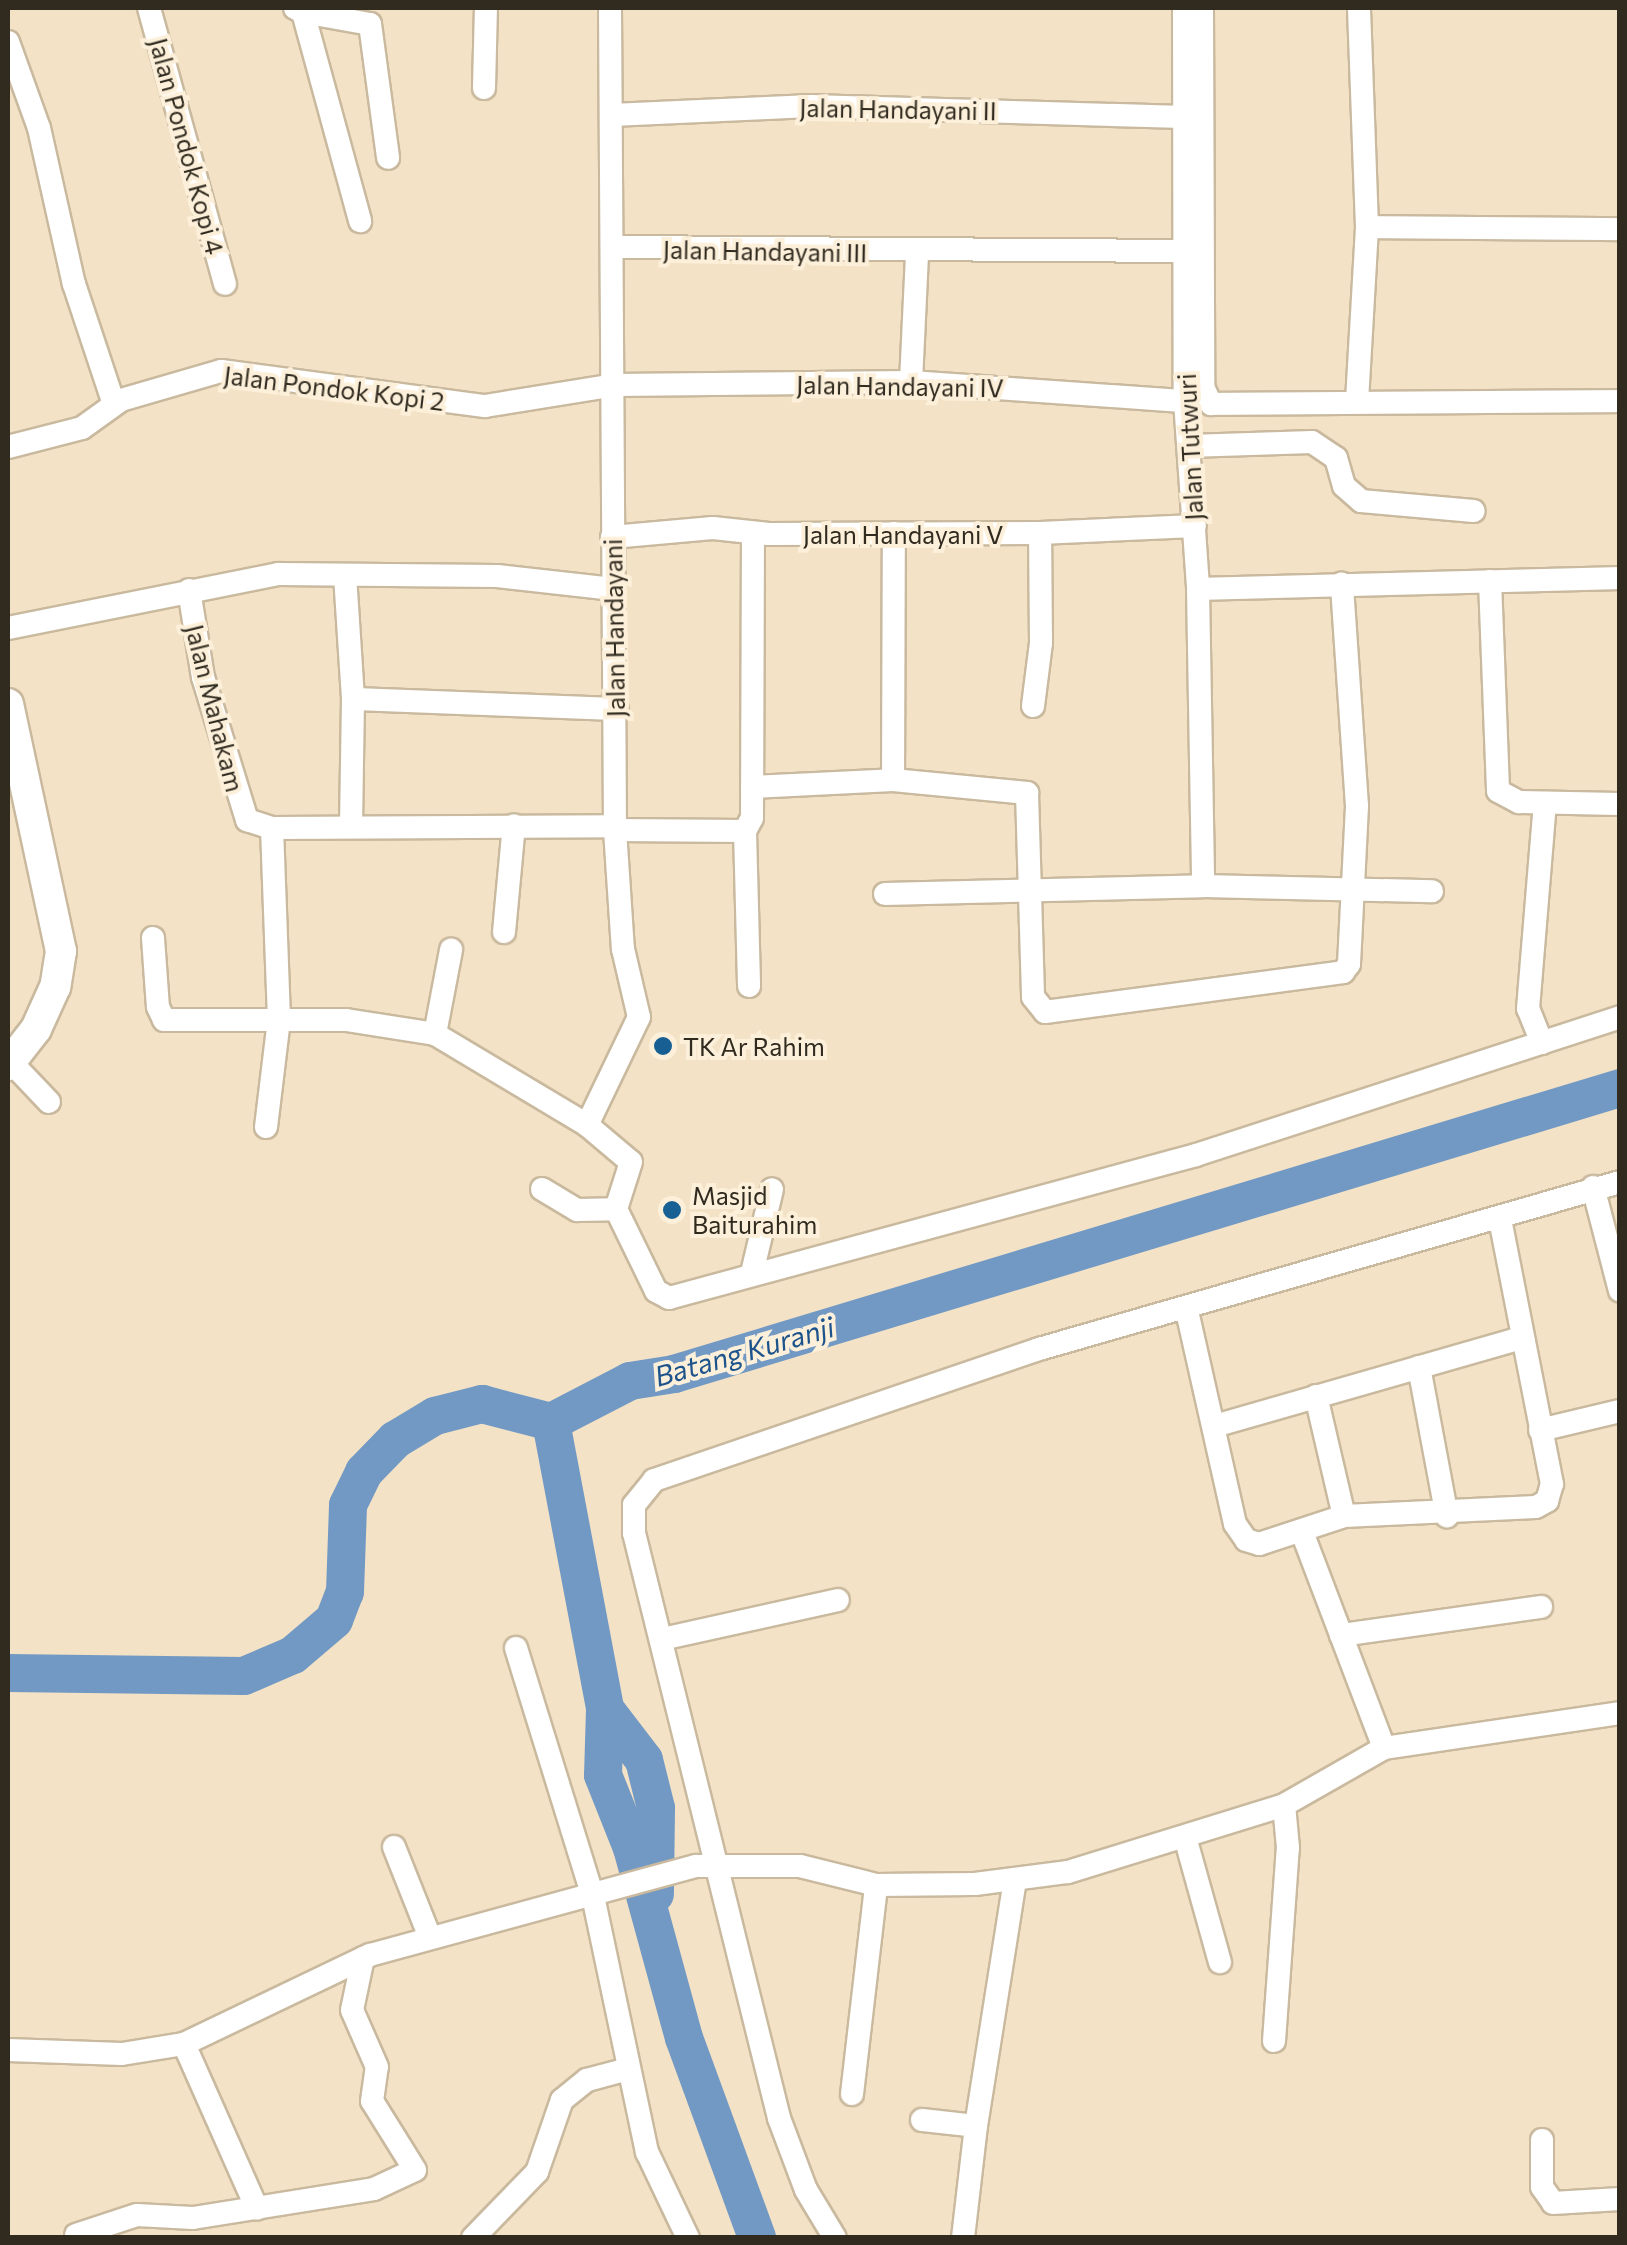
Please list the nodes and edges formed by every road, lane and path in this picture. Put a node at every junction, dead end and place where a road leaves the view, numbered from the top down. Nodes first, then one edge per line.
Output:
1 (149, 8) edge
2 (486, 8) edge
3 (610, 8) edge
4 (1184, 8) edge
5 (1202, 8) edge
6 (1359, 8) edge
7 (299, 10) edge
8 (8, 42) edge
9 (484, 88) dead end
10 (612, 114) junction
11 (1184, 117) junction
12 (388, 158) dead end
13 (360, 221) dead end
14 (1366, 226) junction
15 (1620, 229) edge
16 (614, 247) junction
17 (1183, 251) junction
18 (916, 254) junction
19 (225, 284) dead end
20 (911, 382) junction
21 (614, 385) junction
22 (1185, 400) junction
23 (1620, 401) edge
24 (1356, 402) junction
25 (114, 404) junction
26 (1188, 446) junction
27 (8, 447) edge
28 (1474, 511) dead end
29 (1195, 526) junction
30 (753, 533) junction
31 (894, 533) junction
32 (1040, 533) junction
33 (612, 537) junction
34 (346, 575) junction
35 (1620, 578) edge
36 (1490, 581) junction
37 (1342, 584) junction
38 (613, 589) junction
39 (189, 590) junction
40 (1198, 590) junction
41 (8, 628) edge
42 (353, 699) junction
43 (8, 704) edge
44 (1033, 706) dead end
45 (616, 709) junction
46 (893, 780) junction
47 (752, 787) junction
48 (1545, 804) junction
49 (1620, 804) edge
50 (350, 824) junction
51 (514, 825) junction
52 (272, 828) junction
53 (615, 828) junction
54 (745, 831) junction
55 (1203, 886) junction
56 (1352, 890) junction
57 (1432, 891) dead end
58 (1033, 892) junction
59 (885, 894) dead end
60 (504, 932) dead end
61 (153, 938) dead end
62 (451, 950) dead end
63 (749, 986) dead end
64 (1620, 1018) edge
65 (279, 1019) junction
66 (435, 1034) junction
67 (1542, 1043) junction
68 (9, 1064) edge
69 (49, 1102) dead end
70 (586, 1125) junction
71 (266, 1127) dead end
72 (1620, 1182) edge
73 (1593, 1187) junction
74 (542, 1189) dead end
75 (772, 1189) dead end
76 (616, 1209) junction
77 (1500, 1219) junction
78 (752, 1272) junction
79 (1620, 1291) edge
80 (1187, 1310) junction
81 (1522, 1338) junction
82 (1419, 1367) junction
83 (1316, 1396) junction
84 (1620, 1410) edge
85 (1218, 1425) junction
86 (1540, 1430) junction
87 (1344, 1516) junction
88 (1447, 1516) junction
89 (1302, 1532) junction
90 (838, 1600) dead end
91 (1540, 1607) dead end
92 (1342, 1636) junction
93 (662, 1639) junction
94 (516, 1648) dead end
95 (1620, 1713) edge
96 (1384, 1748) junction
97 (1284, 1805) junction
98 (1185, 1837) junction
99 (394, 1846) dead end
100 (720, 1863) junction
101 (1015, 1880) junction
102 (876, 1885) junction
103 (600, 1894) junction
104 (429, 1935) junction
105 (362, 1958) junction
106 (1220, 1962) dead end
107 (1274, 2041) dead end
108 (184, 2044) junction
109 (8, 2050) edge
110 (628, 2069) junction
111 (852, 2094) dead end
112 (922, 2120) dead end
113 (976, 2126) junction
114 (1542, 2140) dead end
115 (1620, 2199) edge
116 (257, 2208) junction
117 (76, 2235) dead end
118 (473, 2238) edge
119 (688, 2238) edge
120 (835, 2238) edge
121 (963, 2238) edge

1 - 19 street, Jalan Pondok Kopi 4
2 - 9 street
3 - 10 street, Jalan Handayani
4 - 11 street, Jalan Tutwuri
5 - 24 street
6 - 14 street
7 - 12 street
7 - 13 street
8 - 25 street
10 - 11 street, Jalan Handayani II
10 - 16 street, Jalan Handayani
11 - 17 street, Jalan Tutwuri
14 - 15 street
14 - 24 street
16 - 18 street, Jalan Handayani III
16 - 21 street, Jalan Handayani
17 - 18 street, Jalan Handayani III
17 - 22 street, Jalan Tutwuri
18 - 20 street
20 - 21 street, Jalan Handayani IV
20 - 22 street, Jalan Handayani IV
21 - 25 street, Jalan Pondok Kopi 2
21 - 33 street, Jalan Handayani
22 - 26 street, Jalan Tutwuri
23 - 24 street
25 - 27 street, Jalan Pondok Kopi 2
26 - 28 street
26 - 29 street, Jalan Tutwuri
29 - 32 street, Jalan Handayani V
29 - 40 street, Jalan Tutwuri
30 - 31 street, Jalan Handayani V
30 - 33 street, Jalan Handayani V
30 - 47 street
31 - 32 street, Jalan Handayani V
31 - 46 street
32 - 44 street
33 - 38 street, Jalan Handayani
34 - 38 street
34 - 39 street
34 - 42 street
35 - 36 street
36 - 37 street
36 - 48 street
37 - 40 street
37 - 56 street
38 - 45 street, Jalan Handayani
39 - 41 street, Jalan Mahakam
39 - 52 street, Jalan Mahakam
40 - 55 street, Jalan Tutwuri
42 - 45 street
42 - 50 street
43 - 68 main road
45 - 53 street, Jalan Handayani
46 - 47 street
46 - 58 street
47 - 54 street
48 - 49 street
48 - 67 street
50 - 51 street
50 - 52 street
51 - 53 street
51 - 60 street
52 - 65 street
53 - 54 street
53 - 70 street, Jalan Handayani
54 - 63 street
55 - 56 street
55 - 58 street
56 - 57 street
56 - 58 street
58 - 59 street
61 - 65 street
62 - 66 street
64 - 67 street
65 - 66 street
65 - 71 street
66 - 70 street
67 - 78 street
68 - 69 street
70 - 76 street
72 - 73 street
73 - 77 street
73 - 79 street
74 - 76 street
75 - 78 street
76 - 78 street
77 - 80 street
77 - 81 street
80 - 85 street
80 - 93 street
81 - 82 street
81 - 86 street
82 - 83 street
82 - 88 street
83 - 85 street
83 - 87 street
84 - 86 street
85 - 89 street
86 - 88 street
87 - 88 street
87 - 89 street
89 - 92 street
90 - 93 street
91 - 92 street
92 - 96 street
93 - 100 street
94 - 103 street
95 - 96 street
96 - 97 street
97 - 98 street
97 - 107 street
98 - 101 street
98 - 106 street
99 - 104 street
100 - 102 street
100 - 103 street
100 - 120 street
101 - 102 street
101 - 113 street
102 - 111 street
103 - 104 street
103 - 110 street
104 - 105 street
105 - 108 street
105 - 116 street
108 - 109 street
108 - 116 street
110 - 118 street
110 - 119 street
112 - 113 street
113 - 121 street
114 - 115 street
116 - 117 street

